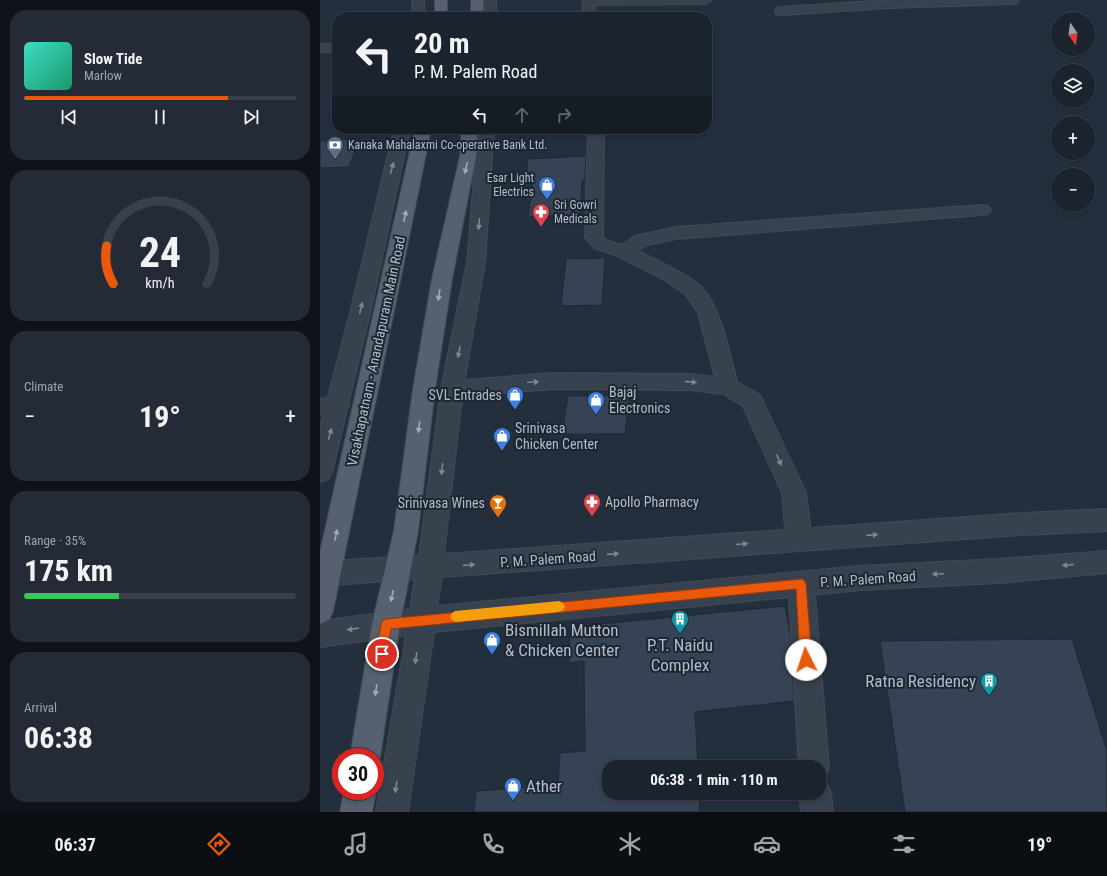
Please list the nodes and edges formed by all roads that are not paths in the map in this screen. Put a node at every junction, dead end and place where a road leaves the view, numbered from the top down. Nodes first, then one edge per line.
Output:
1 (418, 0) edge
2 (441, 0) edge
3 (477, 0) edge
4 (490, 0) edge
5 (1013, 0) edge
6 (589, 1) edge
7 (706, 2) dead end
8 (888, 2) edge
9 (781, 11) edge
10 (419, 12) edge
11 (441, 12) edge
12 (477, 12) edge
13 (491, 12) edge
14 (588, 12) edge
15 (320, 48) edge
16 (332, 48) edge
17 (401, 134) edge
18 (422, 134) edge
19 (470, 134) edge
20 (486, 134) edge
21 (596, 134) edge
22 (982, 210) dead end
23 (625, 252) junction
24 (728, 387) junction
25 (452, 389) junction
26 (329, 406) edge
27 (320, 472) edge
28 (1107, 520) edge
29 (799, 540) junction
30 (1107, 562) edge
31 (398, 568) junction
32 (430, 568) junction
33 (324, 574) edge
34 (801, 584) junction
35 (320, 611) edge
36 (422, 620) junction
37 (386, 624) junction
38 (320, 634) edge
39 (366, 748) edge
40 (814, 760) edge
41 (358, 800) edge
42 (816, 800) edge
43 (356, 812) edge
44 (392, 812) edge
45 (817, 812) edge

1 - 10 street
2 - 11 main road
3 - 12 main road
4 - 13 street
5 - 8 street
6 - 7 lane
6 - 14 street
8 - 9 street
15 - 16 street
26 -> 17 street
33 -> 18 main road, Visakhapatnam - Anandapuram Main Road
19 -> 31 main road
20 -> 25 street
21 - 23 street
22 - 23 street
23 - 24 street
25 -> 24 street
24 -> 29 street
25 -> 32 street
27 -> 26 street
29 -> 28 street, P. M. Palem Road
32 -> 29 street, P. M. Palem Road
30 -> 34 street, P. M. Palem Road
31 - 32 street, P. M. Palem Road
31 - 33 street, P. M. Palem Road
31 -> 37 main road
32 - 36 street
33 - 35 main road, Visakhapatnam - Anandapuram Main Road
34 - 36 street, P. M. Palem Road
34 - 40 street
36 - 37 street, P. M. Palem Road
36 -> 44 street
37 -> 38 street, P. M. Palem Road
37 -> 39 main road
41 - 43 main road
42 - 45 street

